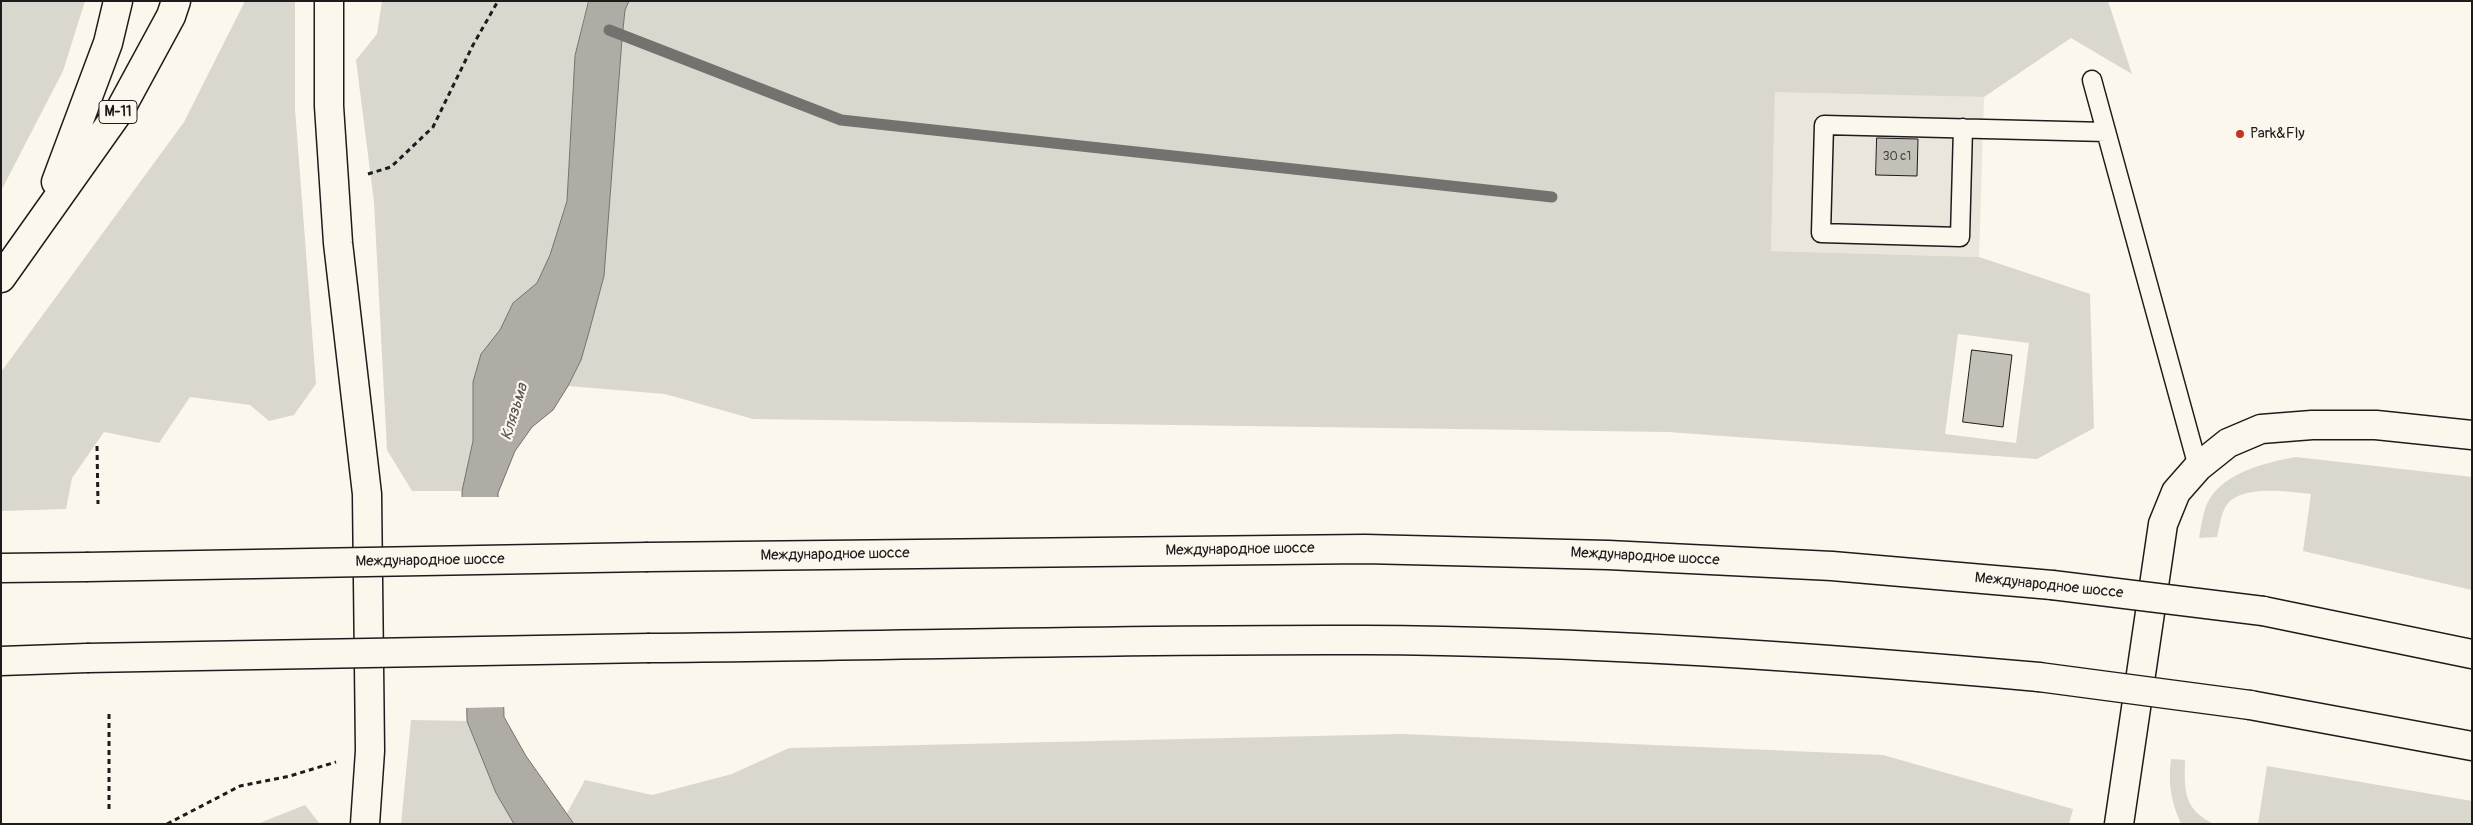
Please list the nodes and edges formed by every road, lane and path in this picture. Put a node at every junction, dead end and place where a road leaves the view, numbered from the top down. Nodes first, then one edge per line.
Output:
1 (118, 1) edge
2 (176, 1) edge
3 (330, 1) edge
4 (498, 1) edge
5 (2092, 80) dead end
6 (1963, 128) junction
7 (2106, 132) junction
8 (334, 184) junction
9 (44, 214) junction
10 (1, 278) edge
11 (2472, 436) edge
12 (97, 446) dead end
13 (2198, 467) junction
14 (98, 504) dead end
15 (1, 568) edge
16 (2472, 654) edge
17 (1, 661) edge
18 (109, 714) dead end
19 (2472, 746) edge
20 (370, 751) junction
21 (109, 810) dead end
22 (167, 824) edge
23 (365, 824) edge
24 (2119, 824) edge

1 - 9 main road, М-11
2 - 9 main road, М-11
3 - 8 main road
4 - 8 path
5 - 7 lane
6 - 6 lane
6 - 7 lane
7 - 13 lane
8 - 20 main road
9 - 10 main road, М-11
11 - 13 main road
12 - 14 path
13 - 24 main road
15 - 16 main road, Международное шоссе, bridge
17 - 19 main road, bridge
18 - 21 path
20 - 22 path
20 - 23 main road

